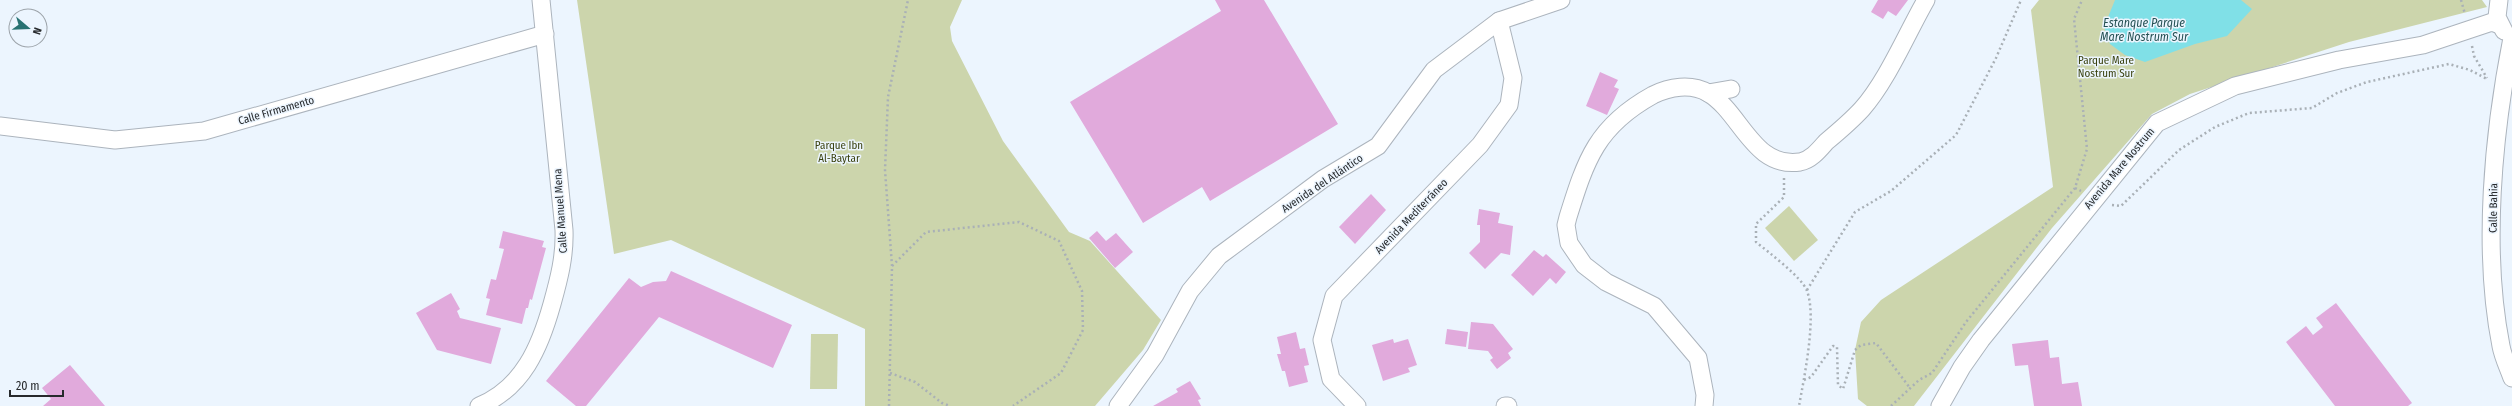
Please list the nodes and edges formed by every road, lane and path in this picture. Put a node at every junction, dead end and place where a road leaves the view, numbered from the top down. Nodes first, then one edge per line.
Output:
1 (541, 0) edge
2 (908, 0) edge
3 (1561, 0) edge
4 (1926, 0) edge
5 (2021, 0) edge
6 (2082, 0) edge
7 (2499, 0) edge
8 (1499, 21) junction
9 (2500, 25) junction
10 (545, 34) junction
11 (2512, 38) edge
12 (2503, 85) junction
13 (1731, 89) dead end
14 (1708, 93) junction
15 (0, 126) edge
16 (1785, 161) junction
17 (2075, 188) junction
18 (2093, 199) junction
19 (892, 266) junction
20 (1807, 290) junction
21 (890, 373) junction
22 (2512, 378) edge
23 (1804, 380) junction
24 (1910, 388) junction
25 (479, 406) edge
26 (889, 406) edge
27 (950, 406) edge
28 (1013, 406) edge
29 (1118, 406) edge
30 (1357, 406) edge
31 (1704, 406) edge
32 (1799, 406) edge
33 (1891, 406) edge
34 (1940, 406) edge

1 - 10 street, Calle Manuel Mena
2 - 19 path
3 - 8 street, Avenida del Atlántico
4 - 16 street
5 - 20 path
6 - 17 path
7 - 9 street
8 - 29 street, Avenida del Atlántico
8 - 30 street, Avenida Mediterráneo
9 - 11 street
9 - 18 street, Avenida Mare Nostrum
10 - 15 street, Calle Firmamento
10 - 25 street, Calle Manuel Mena
11 - 12 street, Calle Bahia
12 - 18 path
12 - 22 street, Calle Bahia
13 - 14 street
14 - 16 street
14 - 31 street
16 - 20 path
17 - 18 path
17 - 24 path
18 - 34 street, Avenida Mare Nostrum
19 - 21 path
19 - 28 path
20 - 23 path
21 - 26 path
21 - 27 path
23 - 24 path
23 - 32 path
24 - 33 path

